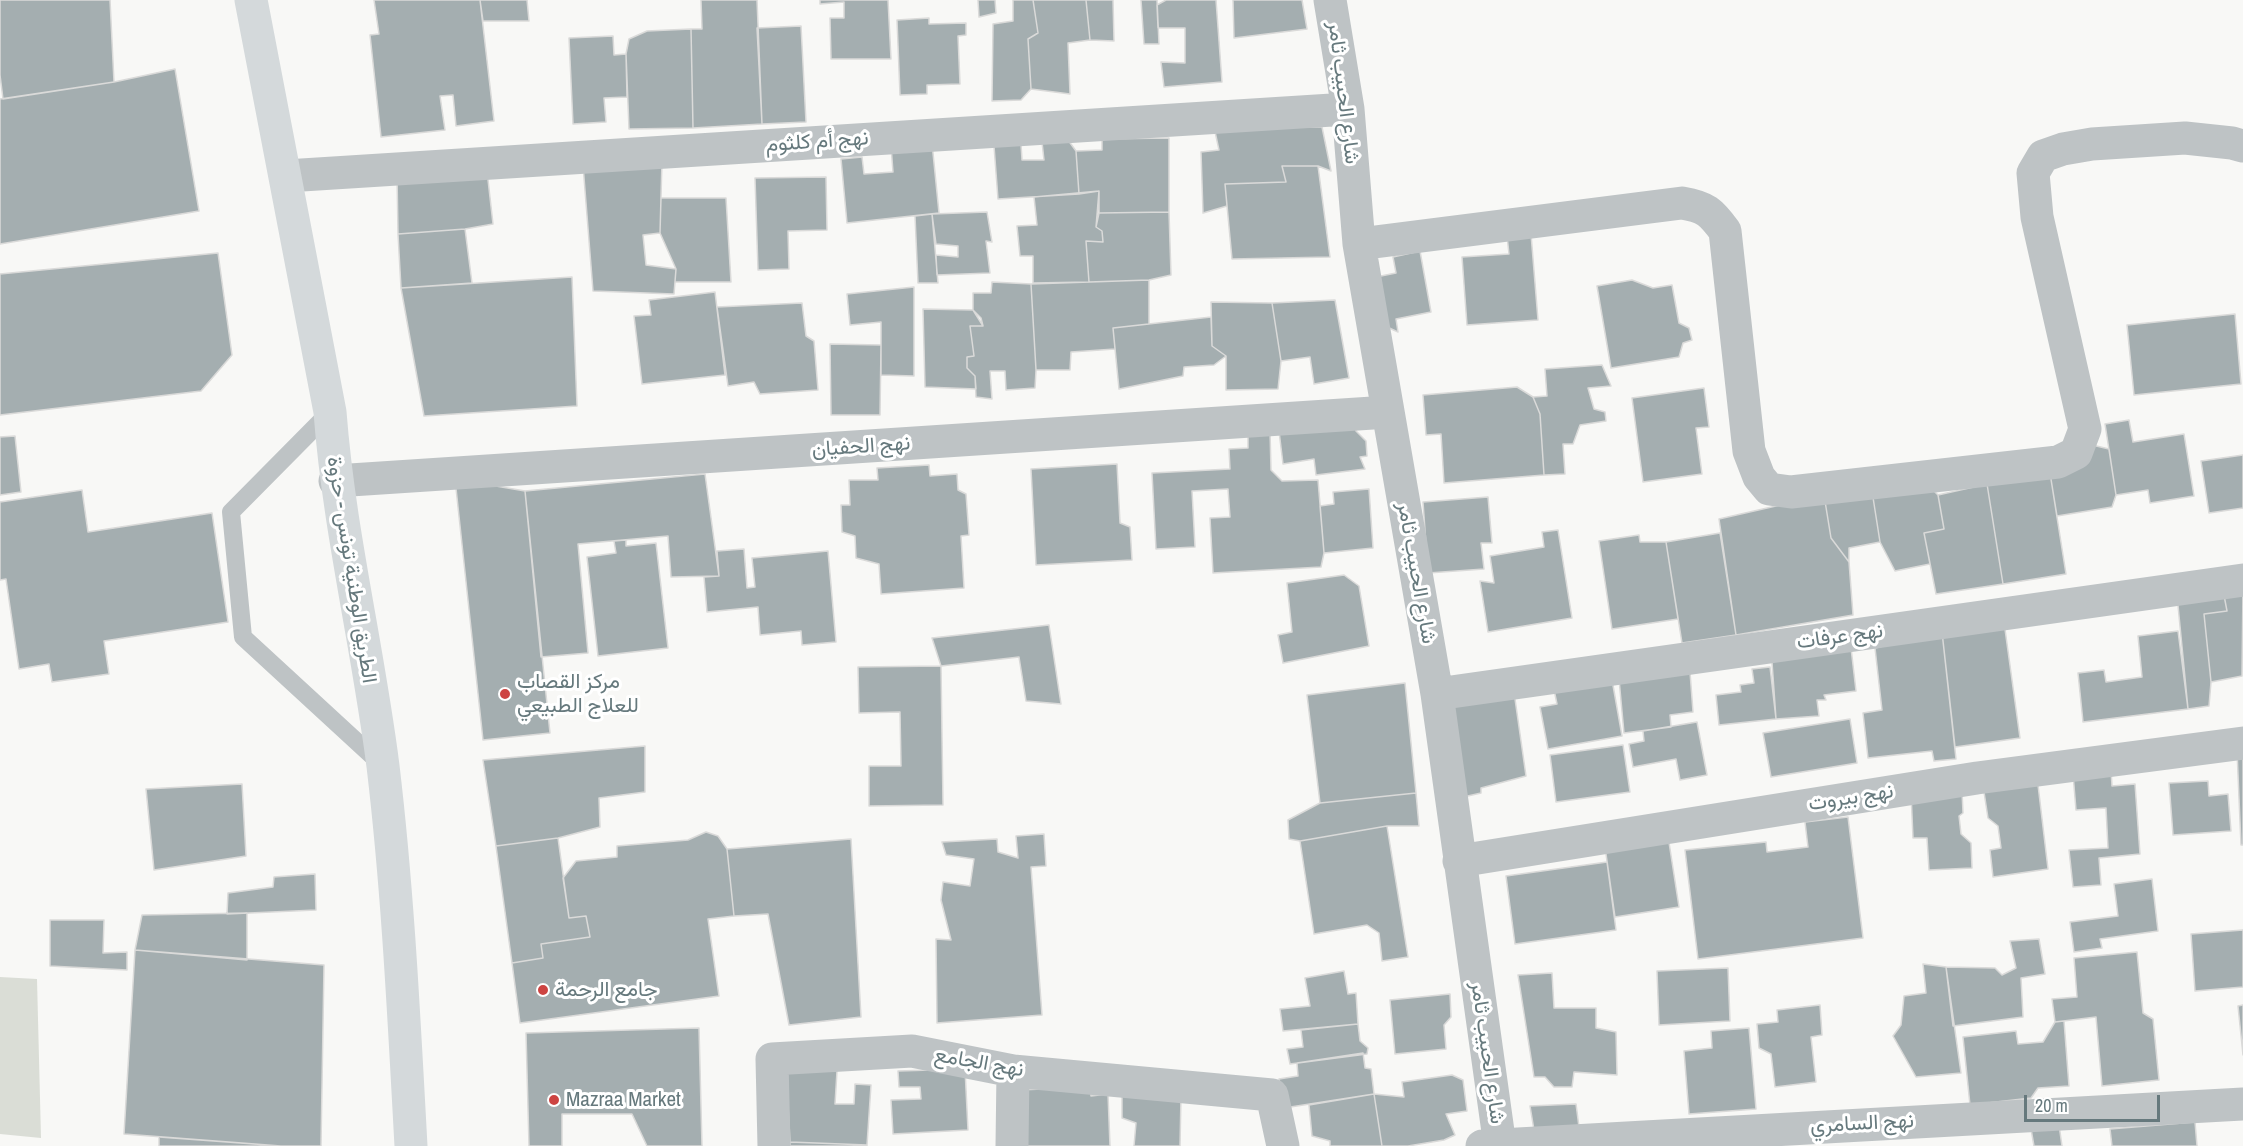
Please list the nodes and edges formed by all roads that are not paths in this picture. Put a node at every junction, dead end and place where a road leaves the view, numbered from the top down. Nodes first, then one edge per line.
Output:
1 (251, 0) edge
2 (1330, 0) edge
3 (1348, 108) junction
4 (2243, 147) edge
5 (286, 176) junction
6 (1359, 244) junction
7 (330, 412) junction
8 (1388, 412) junction
9 (335, 481) junction
10 (2243, 579) edge
11 (1437, 694) junction
12 (2243, 743) edge
13 (382, 765) junction
14 (1459, 861) junction
15 (1013, 1071) junction
16 (2243, 1104) edge
17 (1494, 1145) edge
18 (411, 1146) edge
19 (774, 1146) edge
20 (1012, 1146) edge
21 (1283, 1146) edge

1 - 5 main road, الطريق الوطنية تونس - حزوة
2 - 3 street, شارع الحبيب ثامر
3 - 5 street, نهج أم كلثوم
3 - 6 street, شارع الحبيب ثامر
4 - 6 street
5 - 7 main road, الطريق الوطنية تونس - حزوة
6 - 8 street, شارع الحبيب ثامر
7 - 9 main road, الطريق الوطنية تونس - حزوة
7 - 13 lane
8 - 9 street, نهج الحفيان
8 - 11 street, شارع الحبيب ثامر
9 - 13 main road, الطريق الوطنية تونس - حزوة
10 - 11 street, نهج عرفات
11 - 14 street, شارع الحبيب ثامر
12 - 14 street, نهج بيروت
13 - 18 main road, الطريق الوطنية تونس - حزوة
14 - 17 street, شارع الحبيب ثامر
15 - 19 street, نهج الجامع
15 - 20 street
15 - 21 street, نهج الجامع
16 - 17 street, نهج السامري

